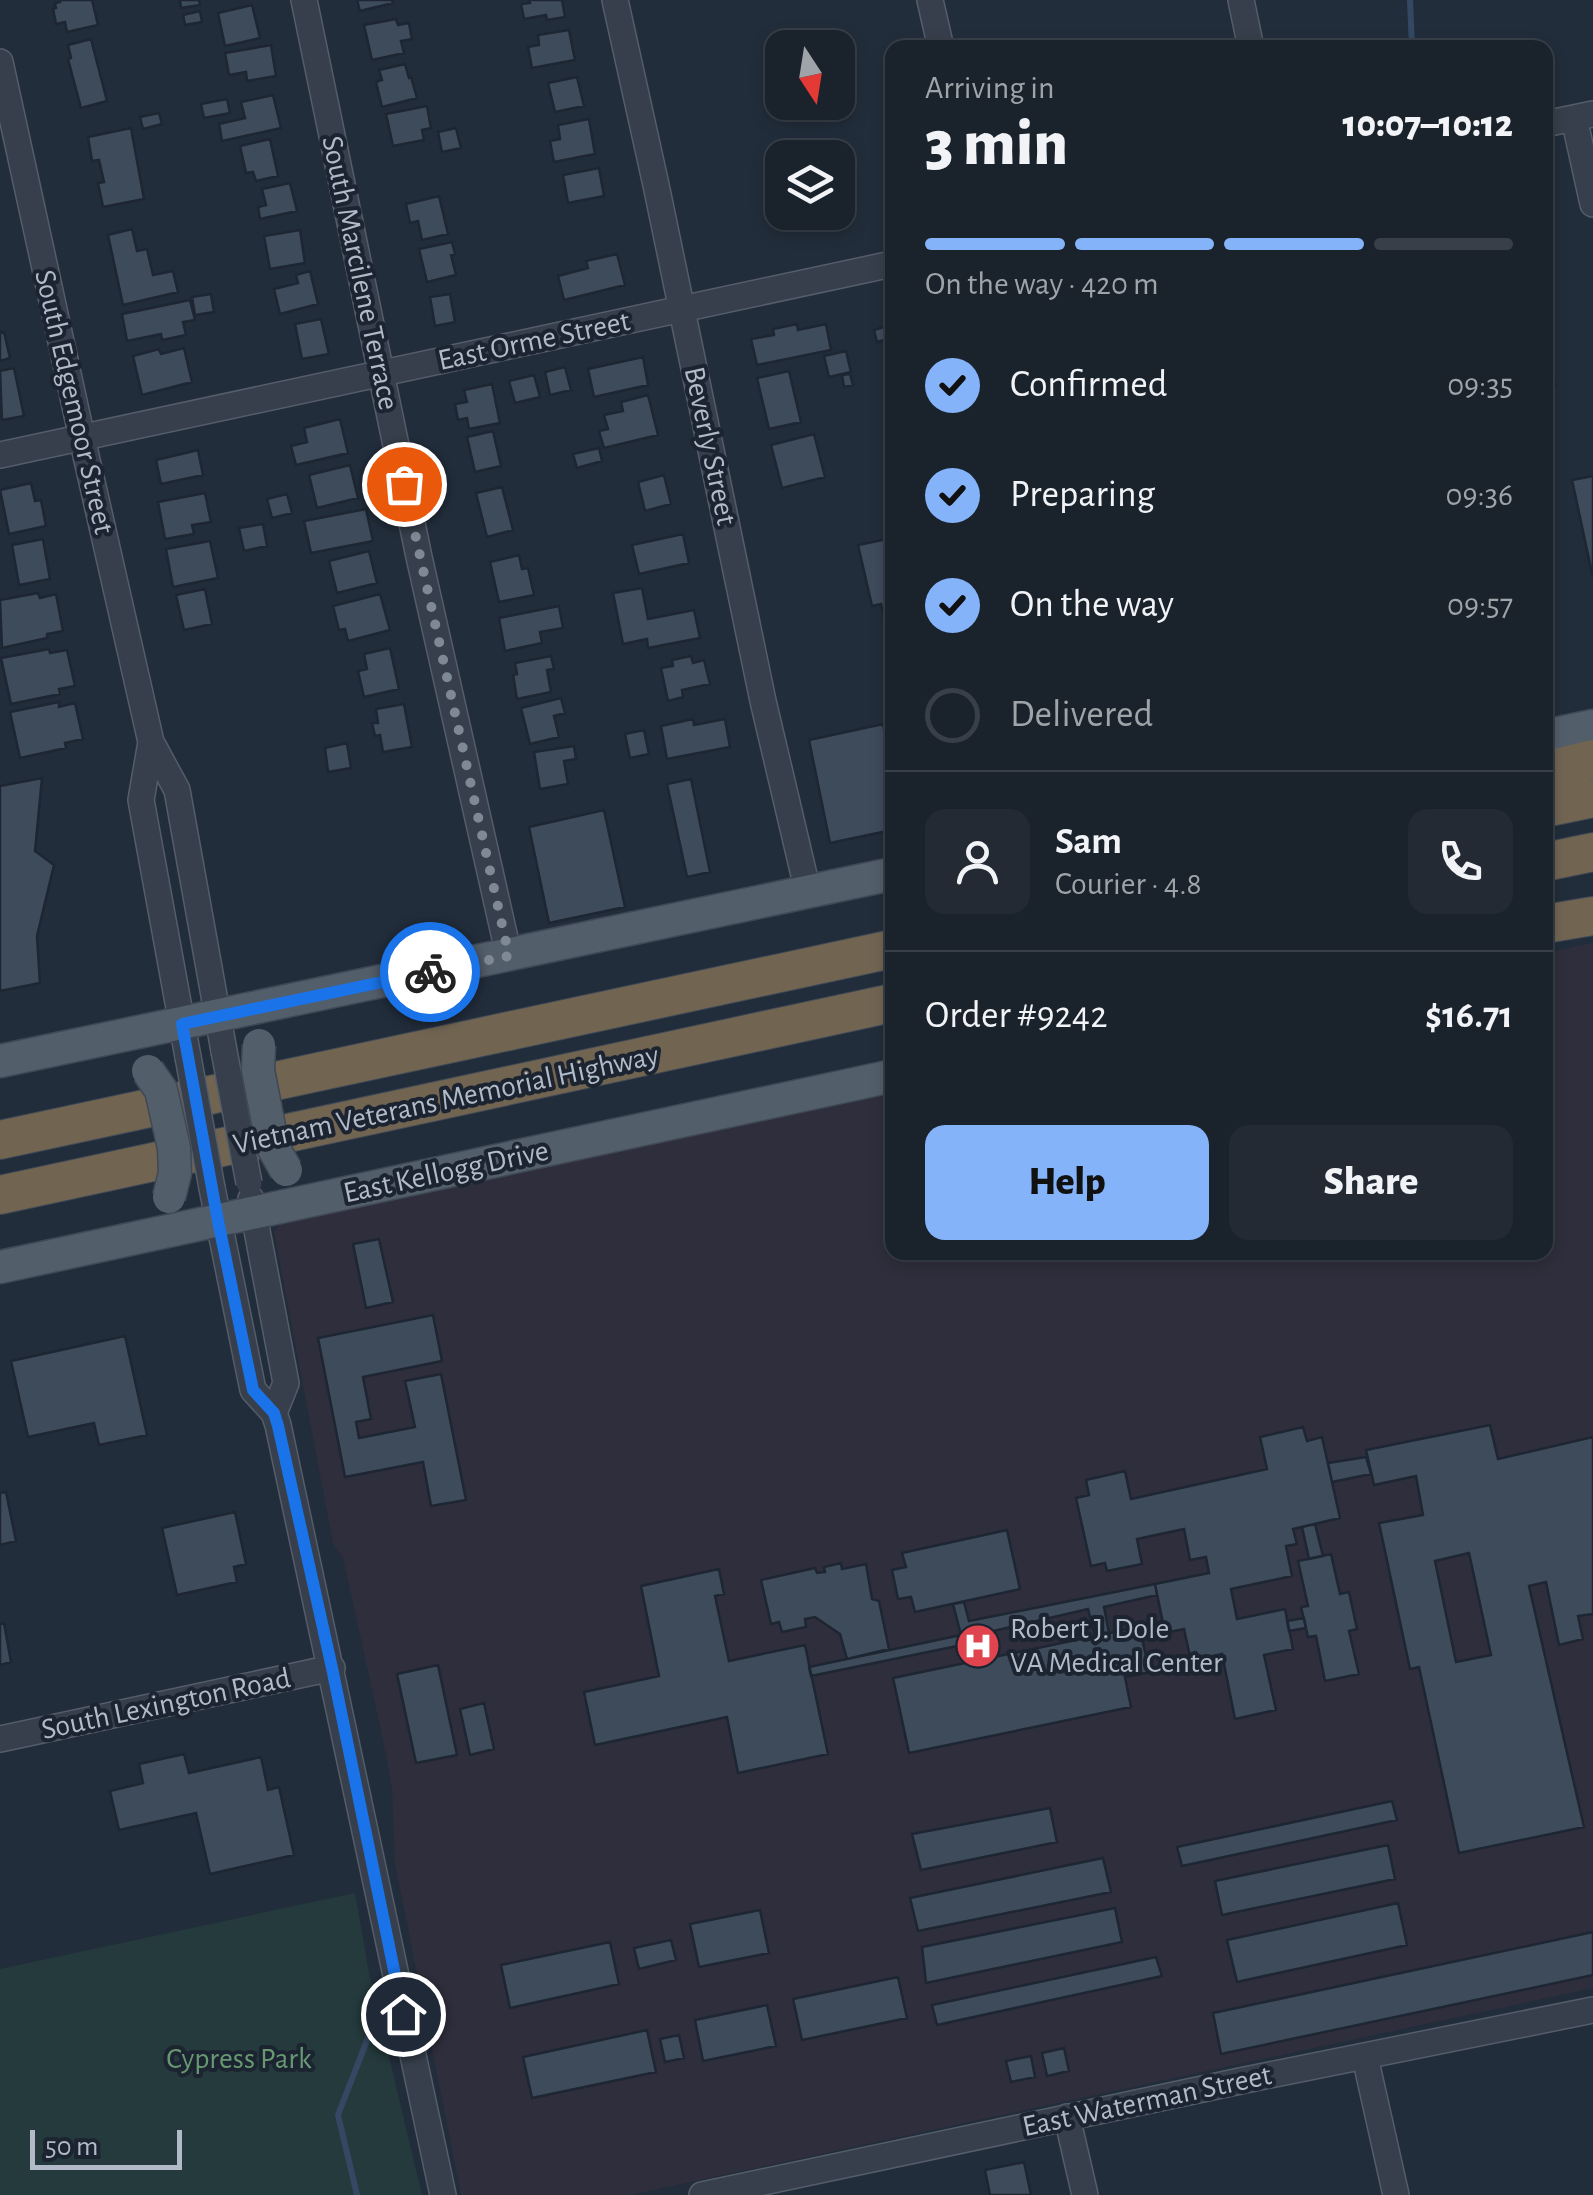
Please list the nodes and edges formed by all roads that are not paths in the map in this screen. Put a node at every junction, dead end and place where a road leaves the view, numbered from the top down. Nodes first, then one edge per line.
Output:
1 (304, 0) edge
2 (615, 0) edge
3 (930, 0) edge
4 (1241, 0) edge
5 (938, 40) edge
6 (1249, 40) edge
7 (0, 62) edge
8 (1584, 116) edge
9 (1553, 122) edge
10 (1593, 204) edge
11 (885, 265) edge
12 (681, 309) junction
13 (381, 374) junction
14 (82, 438) junction
15 (0, 455) edge
16 (1593, 726) edge
17 (1553, 734) edge
18 (151, 742) junction
19 (1593, 759) edge
20 (1553, 769) edge
21 (1593, 798) edge
22 (1553, 806) edge
23 (1593, 852) edge
24 (1553, 860) edge
25 (885, 876) edge
26 (808, 892) junction
27 (1593, 919) edge
28 (1553, 923) edge
29 (1553, 932) edge
30 (885, 948) edge
31 (509, 956) junction
32 (300, 999) junction
33 (885, 1004) edge
34 (219, 1016) junction
35 (885, 1019) edge
36 (182, 1024) junction
37 (95, 1041) junction
38 (634, 1058) junction
39 (0, 1061) edge
40 (885, 1078) edge
41 (0, 1138) edge
42 (349, 1193) junction
43 (0, 1198) edge
44 (251, 1198) junction
45 (218, 1221) junction
46 (105, 1244) junction
47 (0, 1266) edge
48 (274, 1413) junction
49 (332, 1668) junction
50 (0, 1739) edge
51 (1593, 2010) edge
52 (1366, 2056) junction
53 (1068, 2117) junction
54 (770, 2188) edge
55 (443, 2195) edge
56 (702, 2195) edge
57 (1084, 2195) edge
58 (1396, 2195) edge

1 - 13 street, South Marcilene Terrace
2 - 12 street, Beverly Street
3 - 5 street
4 - 6 street
7 - 14 street, South Edgemoor Street
8 - 9 street
8 - 10 street
11 - 12 street, East Orme Street
12 - 13 street, East Orme Street
12 - 26 street, Beverly Street
13 - 14 street, East Orme Street
13 - 31 street, South Marcilene Terrace
14 - 15 street, East Orme Street
14 - 18 street, South Edgemoor Street
16 - 17 main road
18 - 34 street, South Edgemoor Street
18 - 36 street, South Edgemoor Street
19 - 20 highway
21 - 22 highway
23 - 24 highway
25 - 26 main road
26 - 31 main road
27 - 28 highway
27 - 29 main road
30 - 41 highway, Vietnam Veterans Memorial Highway
31 - 32 main road
32 - 34 main road
32 - 42 main road, bridge
33 - 38 highway, Vietnam Veterans Memorial Highway
34 - 36 main road
34 - 44 street, South Edgemoor Street, bridge
35 - 38 highway
36 - 37 main road
36 - 45 street, South Edgemoor Street, bridge
37 - 39 main road
37 - 46 main road, bridge
38 - 43 highway, Vietnam Veterans Memorial Highway
40 - 42 main road, East Kellogg Drive
42 - 44 main road, East Kellogg Drive
44 - 45 main road, East Kellogg Drive
44 - 48 street, South Edgemoor Street
45 - 46 main road, East Kellogg Drive
45 - 48 street, South Edgemoor Street
46 - 47 main road, East Kellogg Drive
48 - 49 street, South Edgemoor Street
49 - 50 street, South Lexington Road
49 - 55 street, South Edgemoor Street
51 - 52 street, East Waterman Street
52 - 53 street, East Waterman Street
52 - 58 street
53 - 54 street, East Waterman Street
53 - 57 street
54 - 56 street, East Waterman Street

